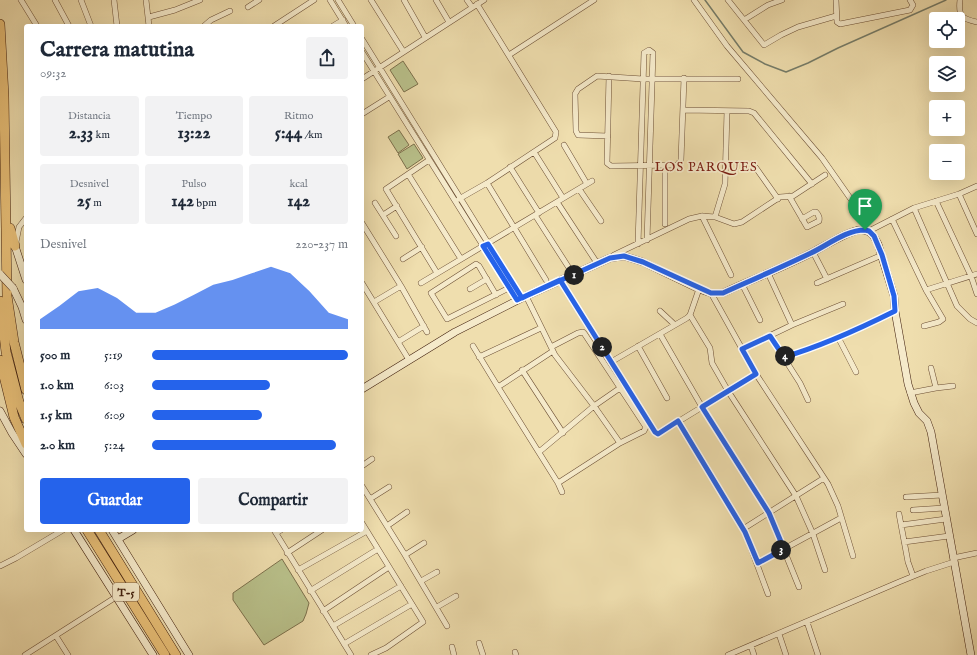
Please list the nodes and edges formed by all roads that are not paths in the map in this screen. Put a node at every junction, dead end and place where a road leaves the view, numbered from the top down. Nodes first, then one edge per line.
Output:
1 (21, 0) edge
2 (55, 0) edge
3 (81, 0) edge
4 (114, 0) edge
5 (146, 0) edge
6 (200, 0) edge
7 (259, 0) edge
8 (314, 0) edge
9 (330, 0) edge
10 (338, 0) edge
11 (371, 0) edge
12 (404, 0) edge
13 (436, 0) edge
14 (467, 0) edge
15 (484, 0) edge
16 (594, 0) edge
17 (694, 0) edge
18 (728, 0) edge
19 (782, 0) edge
20 (836, 0) edge
21 (910, 0) edge
22 (960, 0) edge
23 (766, 2) edge
24 (475, 6) junction
25 (248, 7) dead end
26 (230, 11) dead end
27 (836, 16) junction
28 (149, 17) junction
29 (342, 20) junction
30 (744, 20) junction
31 (449, 22) junction
32 (977, 22) edge
33 (0, 24) edge
34 (36, 24) edge
35 (68, 24) edge
36 (90, 24) edge
37 (117, 24) edge
38 (149, 24) edge
39 (208, 24) edge
40 (277, 24) edge
41 (336, 24) edge
42 (345, 24) edge
43 (353, 24) edge
44 (425, 37) junction
45 (364, 42) edge
46 (403, 51) junction
47 (364, 55) edge
48 (509, 55) junction
49 (379, 67) junction
50 (374, 71) junction
51 (610, 76) junction
52 (364, 78) edge
53 (684, 78) junction
54 (643, 79) junction
55 (652, 79) junction
56 (738, 79) dead end
57 (390, 96) junction
58 (683, 110) junction
59 (727, 111) junction
60 (364, 113) edge
61 (608, 136) junction
62 (564, 145) dead end
63 (534, 152) junction
64 (429, 160) junction
65 (650, 165) junction
66 (640, 166) junction
67 (665, 166) junction
68 (510, 167) junction
69 (756, 168) dead end
70 (408, 174) junction
71 (825, 175) dead end
72 (977, 181) edge
73 (487, 183) junction
74 (812, 184) junction
75 (977, 186) edge
76 (579, 189) junction
77 (959, 194) junction
78 (789, 196) junction
79 (460, 198) junction
80 (563, 198) junction
81 (778, 199) junction
82 (5, 201) junction
83 (936, 201) junction
84 (455, 202) junction
85 (557, 202) junction
86 (375, 203) dead end
87 (397, 206) junction
88 (914, 208) junction
89 (537, 214) junction
90 (383, 216) junction
91 (702, 216) junction
92 (715, 217) junction
93 (802, 219) dead end
94 (892, 219) junction
95 (24, 221) edge
96 (601, 221) dead end
97 (665, 224) dead end
98 (364, 226) edge
99 (515, 228) junction
100 (867, 231) junction
101 (977, 234) edge
102 (396, 236) dead end
103 (647, 240) junction
104 (638, 244) junction
105 (485, 245) junction
106 (15, 246) junction
107 (422, 247) junction
108 (813, 252) junction
109 (882, 255) junction
110 (610, 258) junction
111 (403, 259) dead end
112 (461, 259) junction
113 (20, 261) junction
114 (597, 263) junction
115 (24, 268) edge
116 (570, 268) dead end
117 (437, 273) junction
118 (768, 273) junction
119 (0, 274) edge
120 (24, 274) edge
121 (731, 275) dead end
122 (974, 275) edge
123 (487, 279) junction
124 (827, 279) junction
125 (546, 280) dead end
126 (560, 280) junction
127 (421, 283) dead end
128 (817, 283) dead end
129 (947, 283) junction
130 (742, 284) junction
131 (364, 286) edge
132 (401, 286) junction
133 (509, 288) junction
134 (470, 289) dead end
135 (699, 289) junction
136 (926, 290) junction
137 (711, 293) junction
138 (977, 294) edge
139 (496, 295) junction
140 (522, 298) junction
141 (0, 302) edge
142 (374, 302) junction
143 (844, 304) dead end
144 (895, 311) junction
145 (660, 312) dead end
146 (24, 314) edge
147 (690, 314) junction
148 (760, 320) dead end
149 (977, 323) edge
150 (675, 325) junction
151 (424, 326) junction
152 (792, 326) junction
153 (924, 326) dead end
154 (541, 328) junction
155 (427, 332) dead end
156 (660, 334) junction
157 (770, 336) junction
158 (838, 337) junction
159 (398, 342) junction
160 (473, 346) dead end
161 (638, 346) junction
162 (552, 349) junction
163 (742, 349) junction
164 (479, 357) junction
165 (784, 357) junction
166 (409, 360) junction
167 (0, 361) edge
168 (611, 362) junction
169 (932, 368) dead end
170 (522, 370) junction
171 (0, 372) edge
172 (856, 372) dead end
173 (756, 374) junction
174 (24, 382) edge
175 (953, 386) dead end
176 (498, 387) junction
177 (364, 388) edge
178 (620, 388) junction
179 (936, 388) junction
180 (728, 392) junction
181 (910, 393) junction
182 (667, 398) dead end
183 (808, 400) dead end
184 (594, 406) junction
185 (702, 407) junction
186 (0, 411) edge
187 (24, 414) edge
188 (678, 421) junction
189 (563, 433) junction
190 (24, 440) edge
191 (620, 444) junction
192 (24, 451) edge
193 (540, 452) junction
194 (372, 459) dead end
195 (364, 465) edge
196 (824, 478) junction
197 (558, 484) junction
198 (389, 487) dead end
199 (364, 489) edge
200 (562, 492) dead end
201 (942, 495) junction
202 (796, 496) junction
203 (906, 497) dead end
204 (370, 499) junction
205 (944, 508) junction
206 (913, 510) dead end
207 (407, 512) dead end
208 (769, 513) junction
209 (899, 514) dead end
210 (841, 518) junction
211 (946, 519) junction
212 (901, 525) junction
213 (364, 526) edge
214 (388, 526) junction
215 (743, 529) junction
216 (367, 530) junction
217 (60, 532) edge
218 (75, 532) edge
219 (88, 532) edge
220 (100, 532) edge
221 (113, 532) edge
222 (130, 532) edge
223 (275, 532) edge
224 (319, 532) edge
225 (364, 532) edge
226 (364, 532) edge
227 (813, 534) junction
228 (949, 536) junction
229 (118, 539) junction
230 (904, 542) junction
231 (424, 543) dead end
232 (378, 549) junction
233 (784, 549) junction
234 (287, 553) junction
235 (977, 553) edge
236 (405, 555) junction
237 (853, 556) dead end
238 (954, 560) junction
239 (758, 563) junction
240 (0, 566) edge
241 (389, 567) junction
242 (298, 570) junction
243 (825, 570) dead end
244 (437, 572) dead end
245 (913, 576) junction
246 (421, 581) junction
247 (401, 586) junction
248 (799, 587) dead end
249 (310, 591) junction
250 (768, 594) dead end
251 (456, 596) dead end
252 (116, 597) junction
253 (412, 604) junction
254 (436, 607) junction
255 (323, 611) junction
256 (807, 622) junction
257 (333, 626) junction
258 (447, 626) dead end
259 (779, 634) junction
260 (56, 636) junction
261 (479, 643) dead end
262 (344, 644) junction
263 (751, 646) junction
264 (452, 647) dead end
265 (26, 655) edge
266 (68, 655) edge
267 (153, 655) edge
268 (164, 655) edge
269 (176, 655) edge
270 (189, 655) edge
271 (351, 655) edge
272 (372, 655) edge
273 (454, 655) edge
274 (483, 655) edge
275 (728, 655) edge
276 (754, 655) edge
277 (786, 655) edge
278 (818, 655) edge
279 (971, 655) edge

1 - 34 street
2 - 35 street
3 - 36 street
4 - 37 street
5 - 28 street
6 - 28 street
7 - 25 street
8 - 40 street
9 - 29 street
10 - 43 street
11 - 46 street
12 - 44 street
13 - 31 street
14 - 24 street
15 - 24 street
16 - 48 street
17 - 100 street
18 - 30 street
19 - 23 street
20 - 27 street
21 - 27 street
22 - 32 street
23 - 30 street
24 - 31 street
24 - 48 street
26 - 39 street
27 - 30 street
28 - 38 street
29 - 41 street
29 - 42 street
31 - 44 street
33 - 82 highway
44 - 46 street
45 - 49 street
46 - 49 street
47 - 50 street
48 - 63 street
49 - 50 street
49 - 79 street
50 - 52 street
50 - 57 street
51 - 54 street
51 - 61 street
51 - 61 street
53 - 55 street
53 - 56 street
53 - 58 street
54 - 55 street
54 - 55 street
54 - 66 street
55 - 65 street
57 - 60 street
57 - 64 street
58 - 59 street
58 - 67 street
59 - 74 street
59 - 92 street
61 - 66 street
62 - 76 street
63 - 68 street
63 - 80 street
64 - 70 street
64 - 84 street
65 - 66 street
65 - 67 street
65 - 103 street
66 - 104 street
67 - 97 street
68 - 73 street
68 - 89 street
69 - 81 street
70 - 87 street
70 - 112 street
71 - 74 street
72 - 75 street
73 - 79 street
73 - 99 street
74 - 78 street
75 - 77 street
76 - 80 street
76 - 96 street
77 - 83 street
77 - 101 street
78 - 81 street
78 - 93 street
79 - 84 street
79 - 105 street
80 - 85 street
81 - 92 street
82 - 106 highway
82 - 174 highway
83 - 88 street
83 - 122 street
84 - 105 street
85 - 89 street
85 - 114 street
86 - 90 street
87 - 90 street
87 - 107 street
88 - 94 street
88 - 129 street
89 - 99 street
89 - 116 street
90 - 102 street
91 - 92 street
91 - 103 street
91 - 121 street
94 - 100 street
94 - 136 street
95 - 106 street
98 - 132 street
99 - 105 street
99 - 125 street
100 - 108 street
100 - 109 street
103 - 104 street
104 - 110 street
105 - 112 street
105 - 133 street
105 - 140 street
106 - 113 street
107 - 111 street
107 - 117 street
108 - 118 street
108 - 124 street
109 - 124 street
109 - 144 street
110 - 114 street
110 - 135 street
112 - 117 street
113 - 115 street
113 - 120 street
114 - 126 street
117 - 127 street
118 - 130 street
118 - 152 street
119 - 146 street, bridge
122 - 129 street
122 - 138 street
123 - 134 street
123 - 139 street
123 - 139 street
124 - 128 street
126 - 140 street
126 - 168 street
129 - 136 street
129 - 149 street
130 - 137 street
130 - 148 street
131 - 142 street
132 - 142 street
132 - 151 street
133 - 139 street
133 - 140 street
135 - 137 street
135 - 147 street
136 - 153 street
137 - 163 street
140 - 154 street
140 - 166 street
141 - 187 highway
142 - 159 street
143 - 152 street
144 - 158 street
144 - 181 street
145 - 150 street
147 - 150 street
147 - 180 street
150 - 156 street
151 - 155 street
151 - 159 street
152 - 157 street
154 - 162 street
154 - 164 street
156 - 161 street
156 - 185 street
157 - 163 street
157 - 165 street
158 - 165 street
158 - 172 street
159 - 166 street
160 - 164 street
161 - 168 street
161 - 182 street
162 - 170 street
162 - 178 street
162 - 184 street
163 - 173 street
164 - 176 street
165 - 183 street
166 - 177 street
167 - 171 highway
167 - 190 highway
168 - 188 street
169 - 179 street
170 - 176 street
170 - 189 street
173 - 180 street
173 - 196 street
175 - 179 street
176 - 193 street
178 - 184 street
178 - 191 street
179 - 181 street
180 - 185 street
180 - 202 street
181 - 201 street
184 - 189 street
184 - 191 street
185 - 188 street
185 - 208 street
186 - 192 street
188 - 215 street
189 - 193 street
191 - 197 street
193 - 197 street
194 - 195 street
196 - 202 street
196 - 210 street
197 - 200 street
198 - 204 street
199 - 204 street
201 - 203 street
201 - 205 street
202 - 208 street
202 - 227 street
204 - 214 street
205 - 206 street
205 - 211 street
207 - 214 street
208 - 215 street
208 - 233 street
209 - 212 street
210 - 227 street
210 - 237 street
211 - 212 street
211 - 228 street
212 - 230 street
213 - 216 street
214 - 236 street
215 - 239 street
216 - 226 street
216 - 232 street
217 - 240 street
218 - 252 street, T-5
219 - 268 highway, T-5
220 - 269 highway, T-5
221 - 229 street
222 - 229 street
223 - 234 street
224 - 234 street
225 - 242 street
227 - 233 street
227 - 243 street
228 - 230 street
228 - 238 street
229 - 270 street
230 - 245 street
231 - 236 street
232 - 241 street
232 - 249 street
233 - 239 street
233 - 248 street
234 - 242 street
235 - 238 street
236 - 246 street
238 - 245 street
238 - 279 street
239 - 250 street
241 - 247 street
241 - 255 street
242 - 249 street
244 - 246 street
245 - 256 street
246 - 254 street
247 - 253 street
247 - 257 street
249 - 255 street
251 - 254 street
252 - 260 street
252 - 267 street, T-5
253 - 262 street
253 - 272 street
254 - 258 street
255 - 257 street
256 - 259 street
256 - 278 street
257 - 262 street
259 - 263 street
259 - 277 street
260 - 265 street
260 - 266 street
261 - 274 street
262 - 271 street
263 - 275 street
263 - 276 street
264 - 273 street

